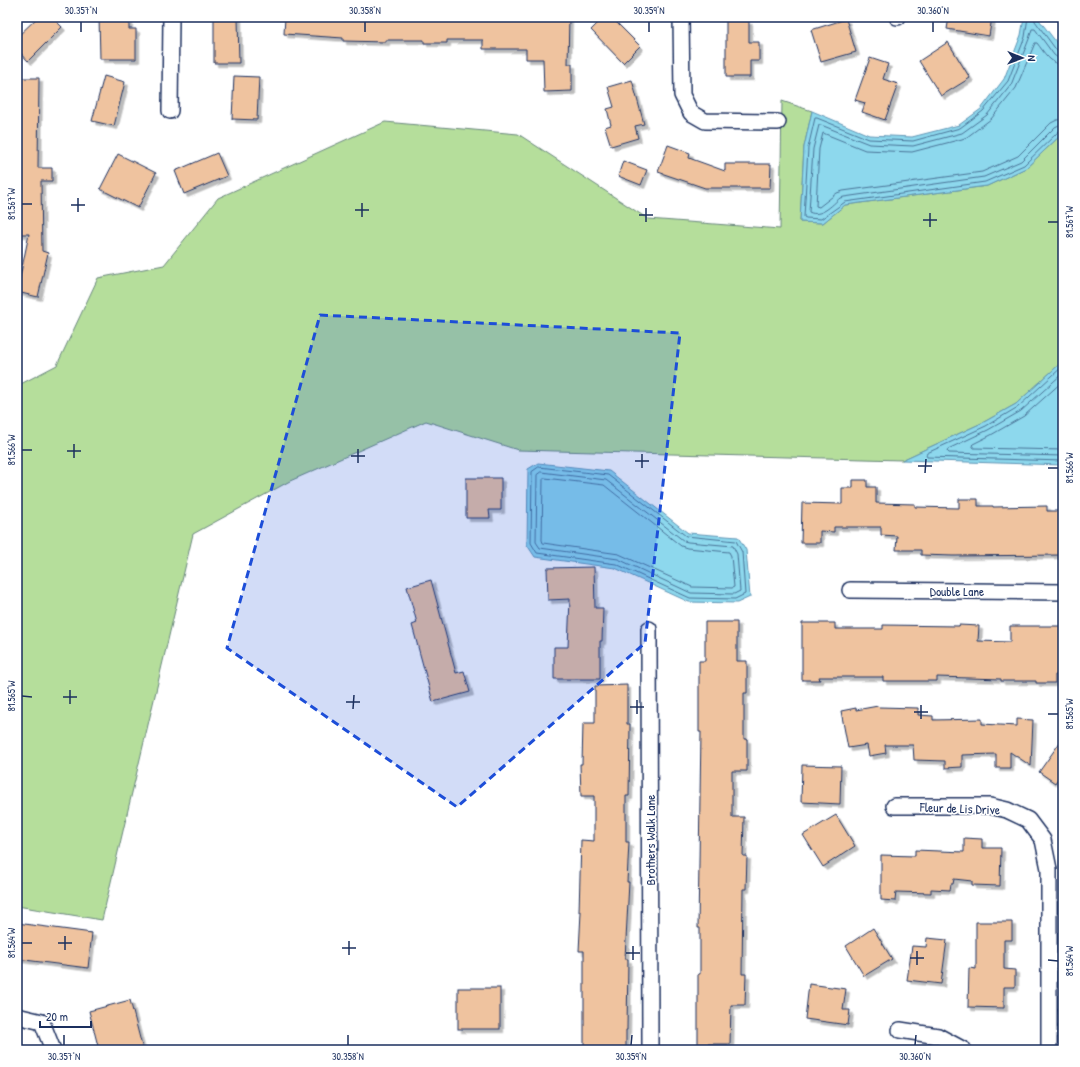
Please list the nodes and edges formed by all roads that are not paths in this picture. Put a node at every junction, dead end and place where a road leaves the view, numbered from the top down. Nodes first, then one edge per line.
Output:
1 (171, 17) edge
2 (681, 17) edge
3 (170, 111) dead end
4 (778, 122) dead end
5 (850, 590) dead end
6 (1063, 592) edge
7 (649, 630) dead end
8 (894, 806) dead end
9 (17, 1016) edge
10 (900, 1030) dead end
11 (52, 1050) edge
12 (650, 1050) edge
13 (964, 1050) edge
14 (1049, 1050) edge

1 - 3 street
2 - 4 street
5 - 6 street, Double Lane
7 - 12 street, Brothers Walk Lane
8 - 14 street, Fleur de Lis Drive
9 - 11 street
10 - 13 street

